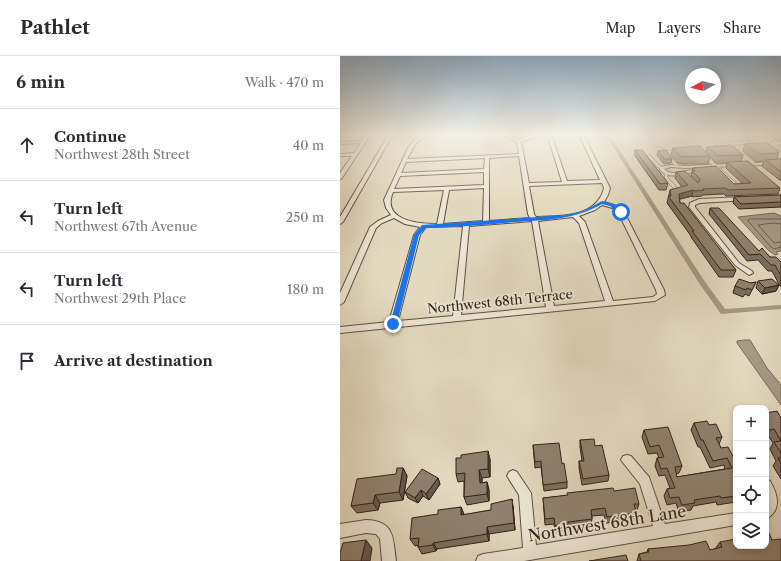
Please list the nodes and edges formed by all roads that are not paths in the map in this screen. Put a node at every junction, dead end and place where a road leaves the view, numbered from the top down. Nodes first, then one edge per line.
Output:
1 (488, 157) edge
2 (353, 158) edge
3 (377, 158) edge
4 (406, 158) edge
5 (476, 158) edge
6 (522, 158) edge
7 (557, 158) edge
8 (593, 158) edge
9 (650, 158) edge
10 (670, 158) edge
11 (708, 158) edge
12 (744, 158) edge
13 (404, 161) junction
14 (781, 163) edge
15 (677, 166) junction
16 (754, 166) junction
17 (662, 168) junction
18 (718, 168) junction
19 (487, 170) junction
20 (684, 173) junction
21 (666, 174) junction
22 (398, 175) junction
23 (340, 177) edge
24 (688, 178) edge
25 (604, 181) junction
26 (565, 183) junction
27 (735, 184) edge
28 (527, 185) junction
29 (487, 186) junction
30 (447, 188) junction
31 (674, 188) edge
32 (391, 191) junction
33 (751, 198) edge
34 (602, 203) junction
35 (575, 215) junction
36 (394, 216) junction
37 (534, 220) junction
38 (340, 222) edge
39 (486, 223) junction
40 (466, 225) junction
41 (424, 226) junction
42 (440, 226) junction
43 (749, 273) dead end
44 (340, 302) edge
45 (610, 303) junction
46 (550, 309) junction
47 (457, 318) junction
48 (393, 324) junction
49 (340, 330) edge
50 (628, 460) dead end
51 (513, 476) dead end
52 (769, 491) edge
53 (769, 511) edge
54 (733, 519) edge
55 (340, 531) edge
56 (661, 531) junction
57 (530, 552) junction
58 (389, 561) edge
59 (483, 561) edge

1 - 19 street
2 - 23 street
3 - 38 street
4 - 13 street
5 - 13 street
6 - 28 street
7 - 26 street
8 - 25 street
9 - 17 lane
10 - 15 lane
11 - 18 lane
12 - 16 lane
13 - 22 street
14 - 16 street
15 - 17 street
15 - 18 street
16 - 18 street
17 - 21 street
18 - 20 street
18 - 27 lane
19 - 22 street
19 - 29 street
20 - 21 street
20 - 24 lane
21 - 31 lane
22 - 32 street
25 - 26 street
25 - 34 street
26 - 28 street
28 - 37 street
29 - 30 street
29 - 39 street
30 - 32 street
30 - 42 street
32 - 36 street
33 - 43 street
34 - 35 street
34 - 45 street, Northwest 68th Terrace
35 - 37 street
35 - 45 street
36 - 41 street
36 - 44 street
37 - 39 street
37 - 46 street
39 - 40 street
40 - 42 street
40 - 47 street
41 - 42 street
41 - 48 street
45 - 46 street, Northwest 68th Terrace
46 - 47 street, Northwest 68th Terrace
47 - 48 street, Northwest 68th Terrace
48 - 49 street, Northwest 68th Terrace
50 - 56 street
51 - 57 street
52 - 53 street
54 - 56 street, Northwest 68th Lane
55 - 58 street
56 - 57 street, Northwest 68th Lane
57 - 59 street, Northwest 68th Lane

